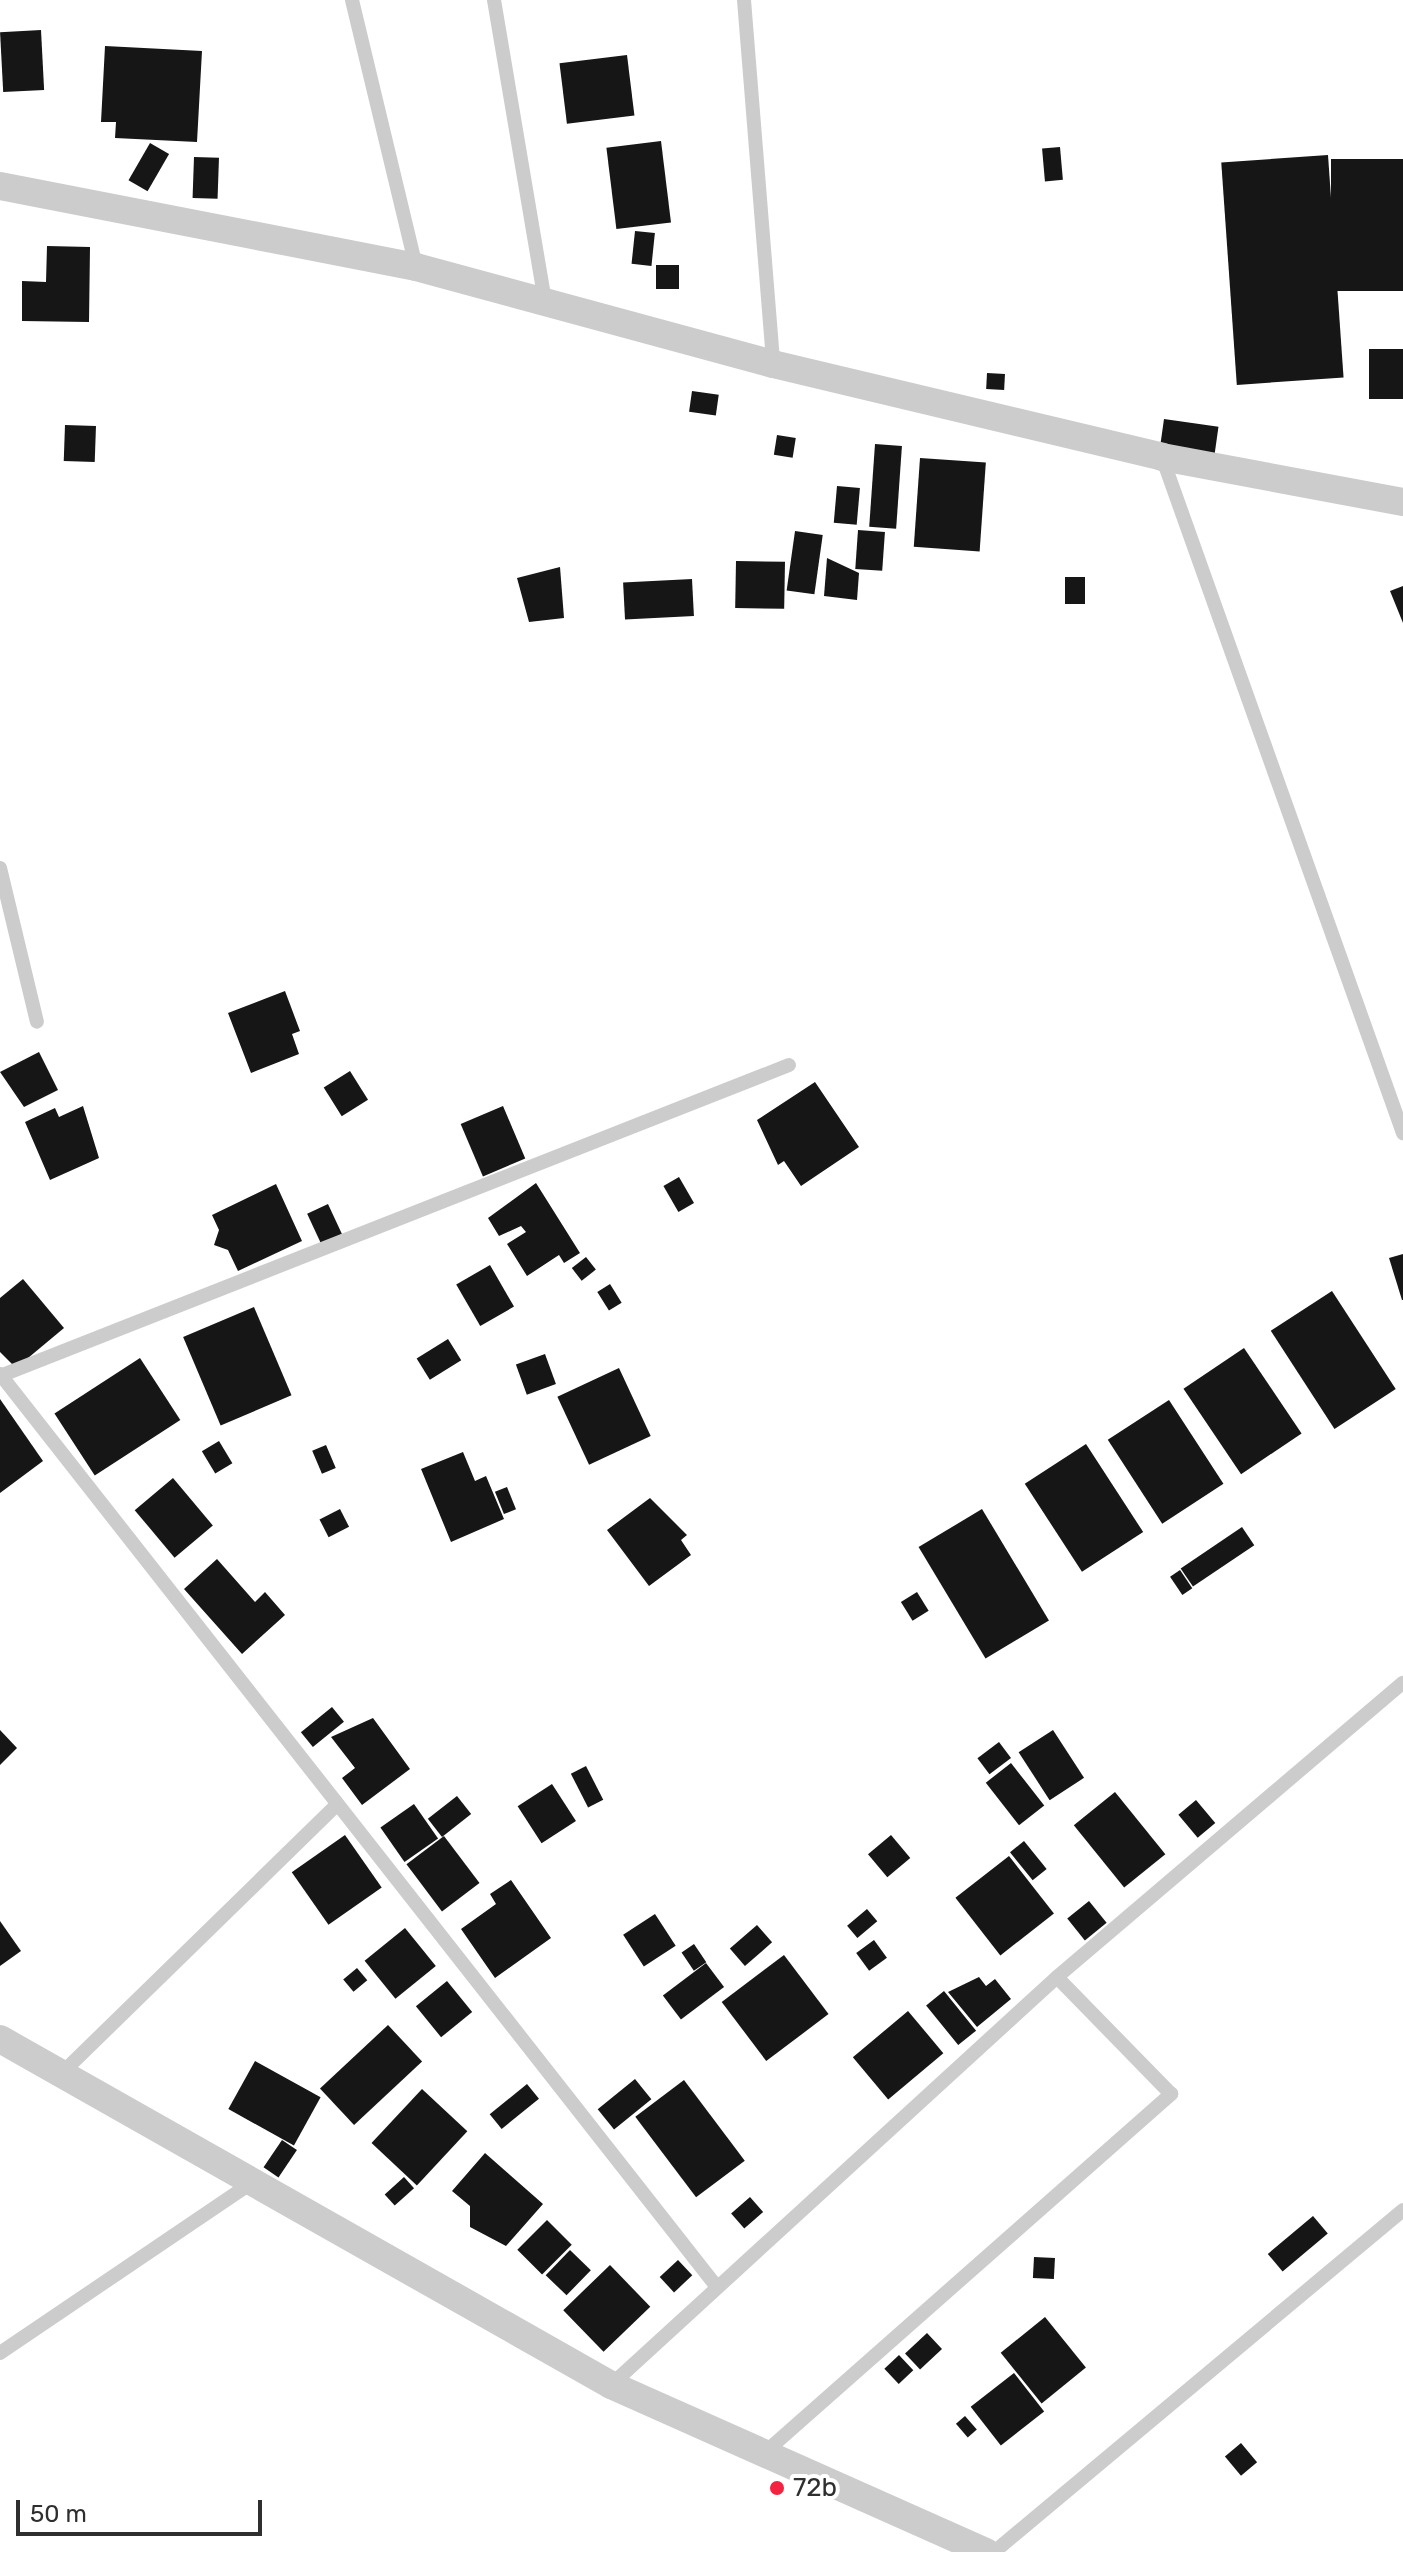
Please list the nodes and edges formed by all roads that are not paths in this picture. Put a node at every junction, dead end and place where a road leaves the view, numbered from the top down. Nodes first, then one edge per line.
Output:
1 (352, 0) edge
2 (494, 0) edge
3 (744, 0) edge
4 (0, 186) edge
5 (416, 267) junction
6 (545, 301) junction
7 (773, 364) junction
8 (1162, 457) junction
9 (1403, 502) edge
10 (0, 868) edge
11 (37, 1022) dead end
12 (789, 1065) dead end
13 (1403, 1133) edge
14 (1, 1375) edge
15 (1403, 1683) edge
16 (338, 1804) junction
17 (1057, 1977) junction
18 (0, 2039) edge
19 (62, 2073) junction
20 (253, 2182) junction
21 (1403, 2210) edge
22 (716, 2286) junction
23 (0, 2353) edge
24 (611, 2385) junction
25 (762, 2455) junction
26 (986, 2552) edge
27 (994, 2552) edge

1 - 5 lane
2 - 6 lane
3 - 7 lane
4 - 5 street
5 - 6 street
6 - 7 street
7 - 8 street
8 - 9 street
8 - 13 lane
10 - 11 lane
12 - 14 lane
14 - 16 lane
15 - 17 lane
16 - 19 lane
16 - 22 lane
17 - 22 lane
17 - 25 lane
18 - 19 street
19 - 20 street
20 - 23 lane
20 - 24 street
21 - 27 lane
22 - 24 lane
24 - 25 street
25 - 26 street

